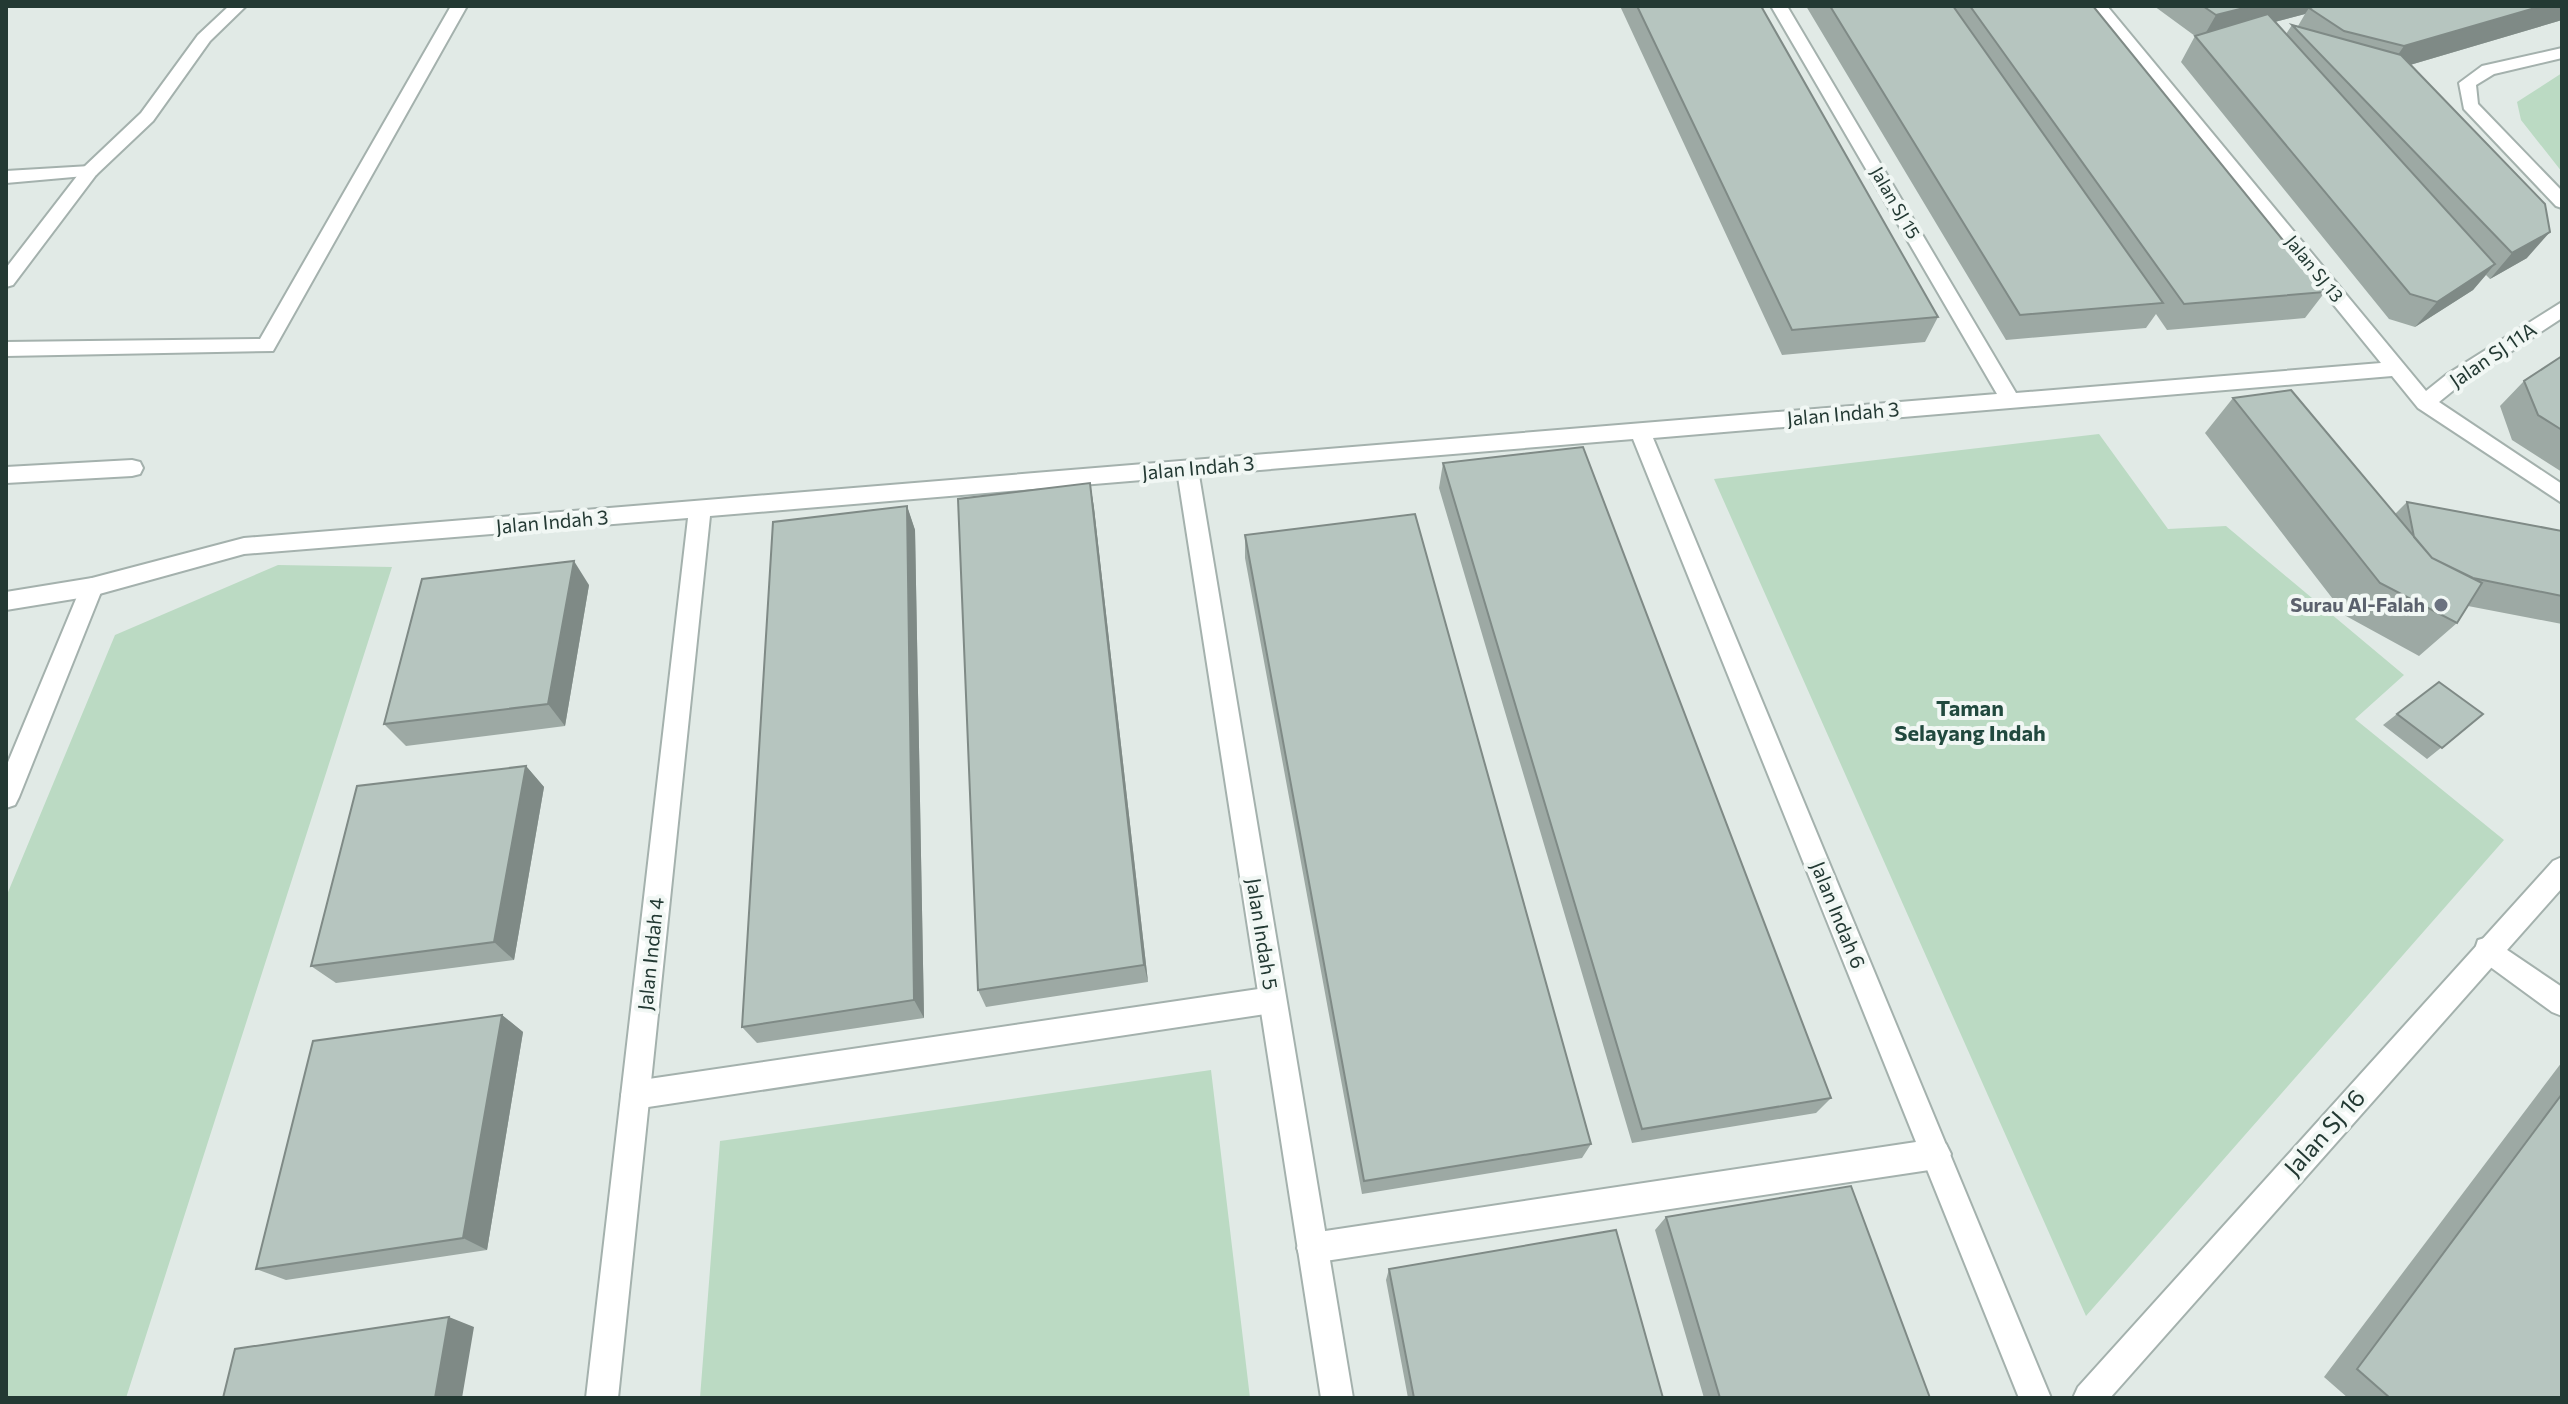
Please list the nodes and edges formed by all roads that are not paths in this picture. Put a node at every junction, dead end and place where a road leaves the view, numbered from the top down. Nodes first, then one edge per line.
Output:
1 (238, 6) edge
2 (459, 6) edge
3 (1779, 6) edge
4 (2099, 6) edge
5 (2562, 53) edge
6 (90, 171) junction
7 (6, 177) edge
8 (2562, 202) edge
9 (6, 281) edge
10 (2562, 309) edge
11 (6, 349) edge
12 (2395, 369) junction
13 (2011, 401) junction
14 (2425, 403) junction
15 (1640, 431) junction
16 (132, 468) dead end
17 (1187, 469) junction
18 (6, 475) edge
19 (2562, 495) edge
20 (700, 510) junction
21 (92, 587) junction
22 (6, 601) edge
23 (6, 797) edge
24 (2562, 869) edge
25 (2488, 949) junction
26 (1272, 1000) junction
27 (2562, 1003) edge
28 (635, 1095) junction
29 (1936, 1154) junction
30 (1312, 1248) junction
31 (602, 1398) edge
32 (1337, 1398) edge
33 (2035, 1398) edge
34 (2089, 1398) edge

1 - 6 street
2 - 11 street
3 - 13 street, Jalan SJ 15
4 - 12 street, Jalan SJ 13
5 - 8 street
6 - 7 street
6 - 9 street
10 - 14 street, Jalan SJ 11A
12 - 13 street, Jalan Indah 3
12 - 14 street, Jalan SJ 13
13 - 15 street, Jalan Indah 3
14 - 19 street, Jalan SJ 13
15 - 17 street, Jalan Indah 3
15 - 29 street, Jalan Indah 6
16 - 18 street
17 - 20 street, Jalan Indah 3
17 - 26 street, Jalan Indah 5
20 - 21 street, Jalan Indah 3
20 - 28 street, Jalan Indah 4
21 - 22 street, Jalan Indah 3
21 - 23 street
24 - 25 street, Jalan SJ 16
25 - 27 street
25 - 34 street, Jalan SJ 16
26 - 28 street
26 - 30 street, Jalan Indah 5
28 - 31 street, Jalan Indah 4
29 - 30 street
29 - 33 street, Jalan Indah 6
30 - 32 street, Jalan Indah 5

